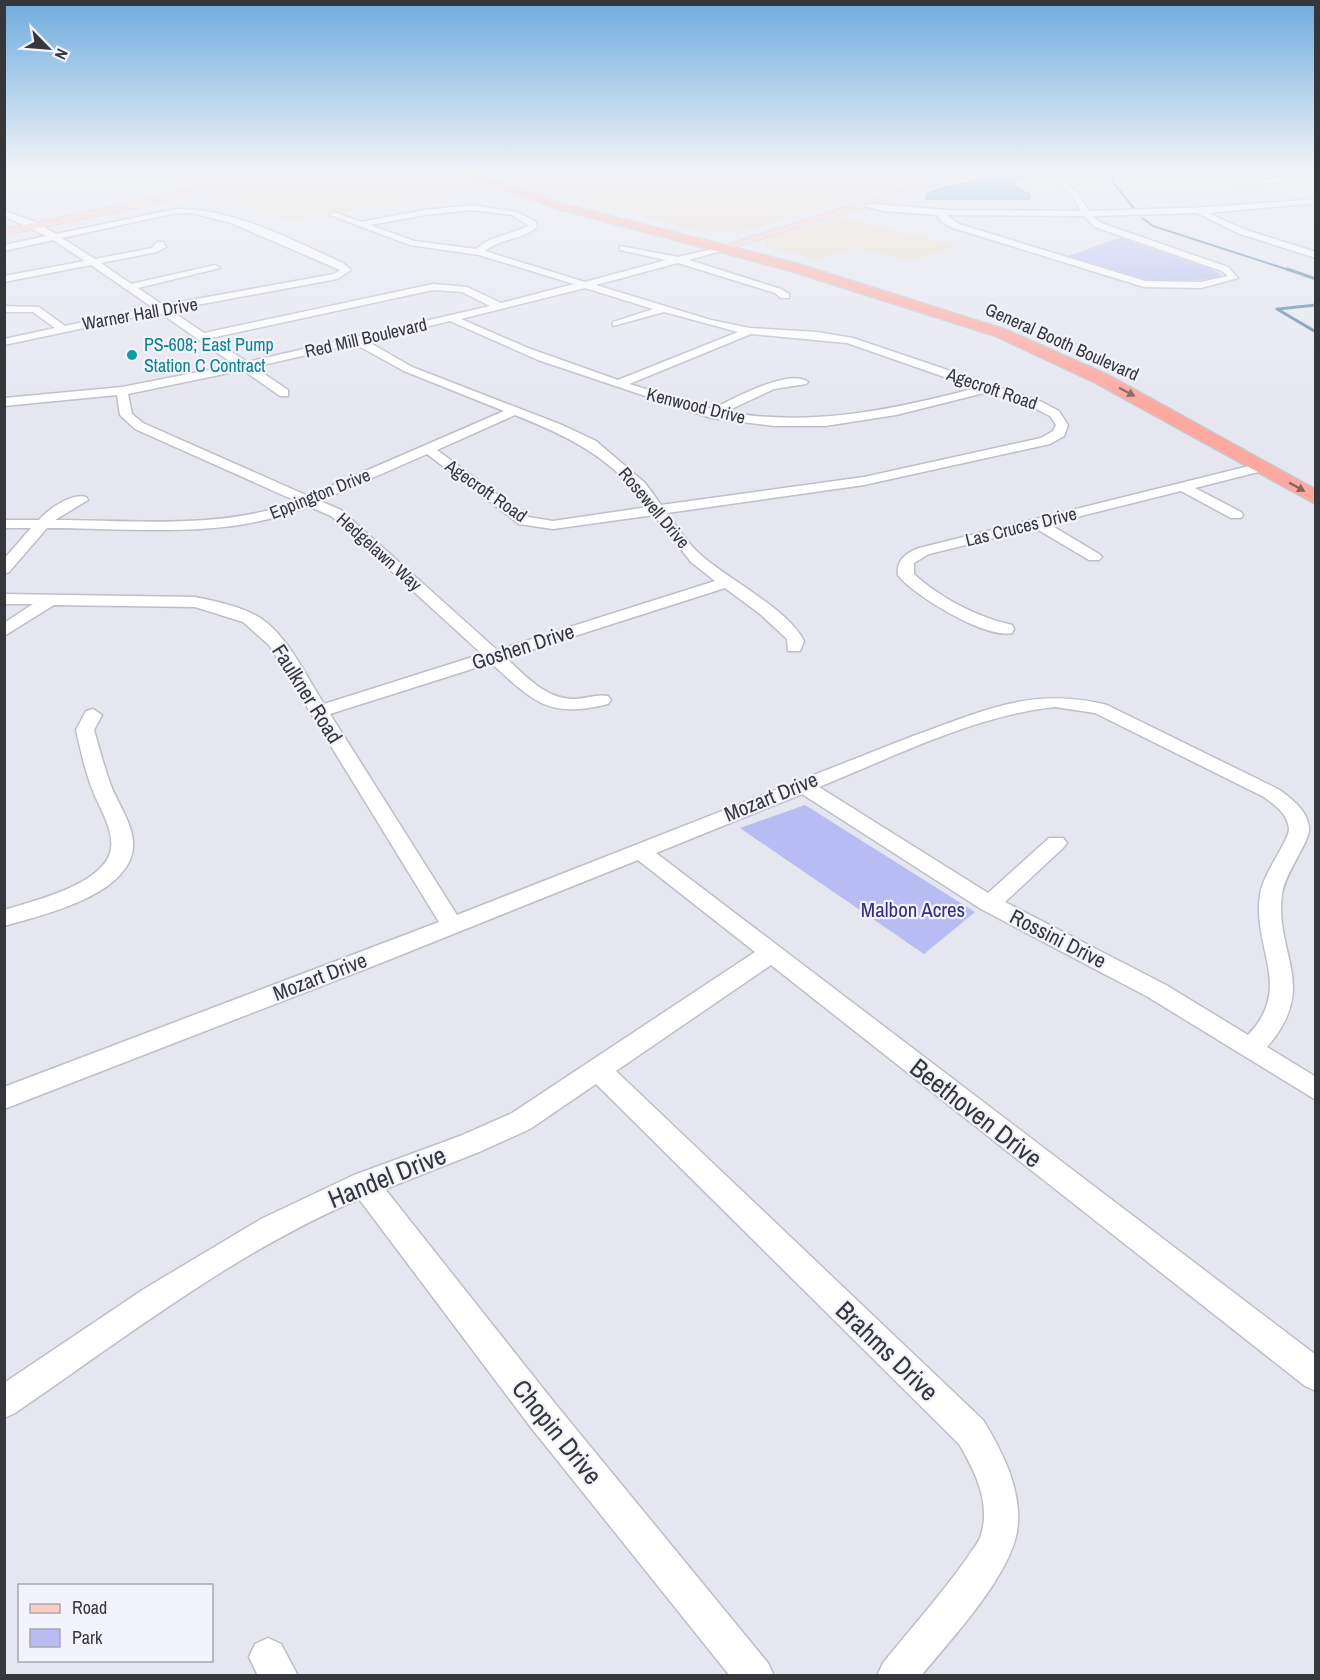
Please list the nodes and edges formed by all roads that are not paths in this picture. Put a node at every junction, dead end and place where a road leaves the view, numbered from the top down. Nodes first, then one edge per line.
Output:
1 (76, 251) edge
2 (147, 251) edge
3 (306, 251) edge
4 (473, 251) edge
5 (638, 251) edge
6 (699, 251) edge
7 (748, 251) edge
8 (759, 251) edge
9 (1036, 251) edge
10 (1173, 251) edge
11 (478, 252) joint
12 (673, 259) junction
13 (92, 262) junction
14 (215, 268) dead end
15 (4, 279) edge
16 (583, 285) junction
17 (129, 287) junction
18 (784, 296) dead end
19 (501, 307) junction
20 (4, 309) edge
21 (161, 309) junction
22 (663, 309) junction
23 (451, 318) junction
24 (617, 324) dead end
25 (63, 329) junction
26 (750, 331) junction
27 (201, 337) junction
28 (357, 340) junction
29 (4, 342) edge
30 (244, 366) junction
31 (802, 382) dead end
32 (618, 384) junction
33 (1150, 387) dead end
34 (988, 388) junction
35 (122, 391) junction
36 (284, 393) dead end
37 (4, 402) edge
38 (515, 411) junction
39 (711, 414) junction
40 (428, 449) junction
41 (1261, 467) junction
42 (1182, 486) junction
43 (1316, 498) edge
44 (311, 499) junction
45 (81, 500) dead end
46 (659, 512) junction
47 (1236, 515) dead end
48 (1037, 523) junction
49 (4, 524) edge
50 (44, 524) junction
51 (1094, 557) dead end
52 (4, 569) edge
53 (727, 582) junction
54 (4, 599) edge
55 (52, 599) junction
56 (1006, 629) dead end
57 (4, 631) edge
58 (794, 648) dead end
59 (493, 656) junction
60 (602, 700) dead end
61 (318, 712) junction
62 (93, 715) dead end
63 (802, 785) junction
64 (1056, 843) dead end
65 (639, 850) junction
66 (988, 904) junction
67 (4, 918) edge
68 (452, 925) junction
69 (770, 954) junction
70 (1250, 1049) junction
71 (598, 1070) junction
72 (1316, 1090) edge
73 (4, 1098) edge
74 (364, 1184) junction
75 (1316, 1375) edge
76 (4, 1402) edge
77 (755, 1676) edge
78 (896, 1676) edge

1 - 13 street
2 - 13 street
3 - 21 street, Warner Hall Drive
4 - 11 street, Agecroft Road
5 - 12 street
6 - 12 street, Red Mill Boulevard
7 -> 41 highway, General Booth Boulevard
8 - 33 highway, General Booth Boulevard
9 - 10 street
11 - 16 street, Agecroft Road
12 - 16 street, Red Mill Boulevard
12 - 18 street
13 - 15 street
13 - 17 street
14 - 17 street
16 - 19 street, Red Mill Boulevard
16 - 22 street, Agecroft Road
17 - 21 street
19 - 23 street, Red Mill Boulevard
19 - 27 street
20 - 25 street
21 - 25 street, Warner Hall Drive
21 - 27 street
22 - 24 street
22 - 26 street, Agecroft Road
23 - 28 street, Red Mill Boulevard
23 - 32 street, Kenwood Drive
25 - 29 street, Warner Hall Drive
26 - 32 street
26 - 34 street, Agecroft Road
27 - 30 street
28 - 30 street, Red Mill Boulevard
28 - 38 street, Rosewell Drive
30 - 35 street, Red Mill Boulevard
30 - 36 street
31 - 39 street
32 - 39 street, Kenwood Drive
34 - 39 street, Kenwood Drive
34 - 46 street, Agecroft Road
35 - 37 street, Red Mill Boulevard
35 - 44 street, Hedgelawn Way
38 - 40 street, Eppington Drive
38 - 46 street, Rosewell Drive
40 - 44 street, Eppington Drive
40 - 46 street, Agecroft Road
41 - 42 street, Las Cruces Drive
41 -> 43 highway, General Booth Boulevard
42 - 47 street
42 - 48 street, Las Cruces Drive
44 - 50 street, Eppington Drive
44 - 59 street, Hedgelawn Way
45 - 50 street
46 - 53 street, Rosewell Drive
48 - 51 street
48 - 56 street, Las Cruces Drive
49 - 50 street, Eppington Drive
50 - 52 street
53 - 58 street, Rosewell Drive
53 - 59 street, Goshen Drive
54 - 55 street, Faulkner Road
55 - 57 street
55 - 61 street, Faulkner Road
59 - 60 street, Hedgelawn Way
59 - 61 street, Goshen Drive
61 - 68 street, Faulkner Road
62 - 67 street
63 - 65 street, Mozart Drive
63 - 66 street, Rossini Drive
63 - 70 street, Mozart Drive
64 - 66 street
65 - 68 street, Mozart Drive
65 - 69 street, Beethoven Drive
66 - 70 street, Rossini Drive
68 - 73 street, Mozart Drive
69 - 71 street, Handel Drive
69 - 75 street, Beethoven Drive
70 - 72 street, Rossini Drive
71 - 74 street, Handel Drive
71 - 78 street, Brahms Drive
74 - 76 street, Handel Drive
74 - 77 street, Chopin Drive

